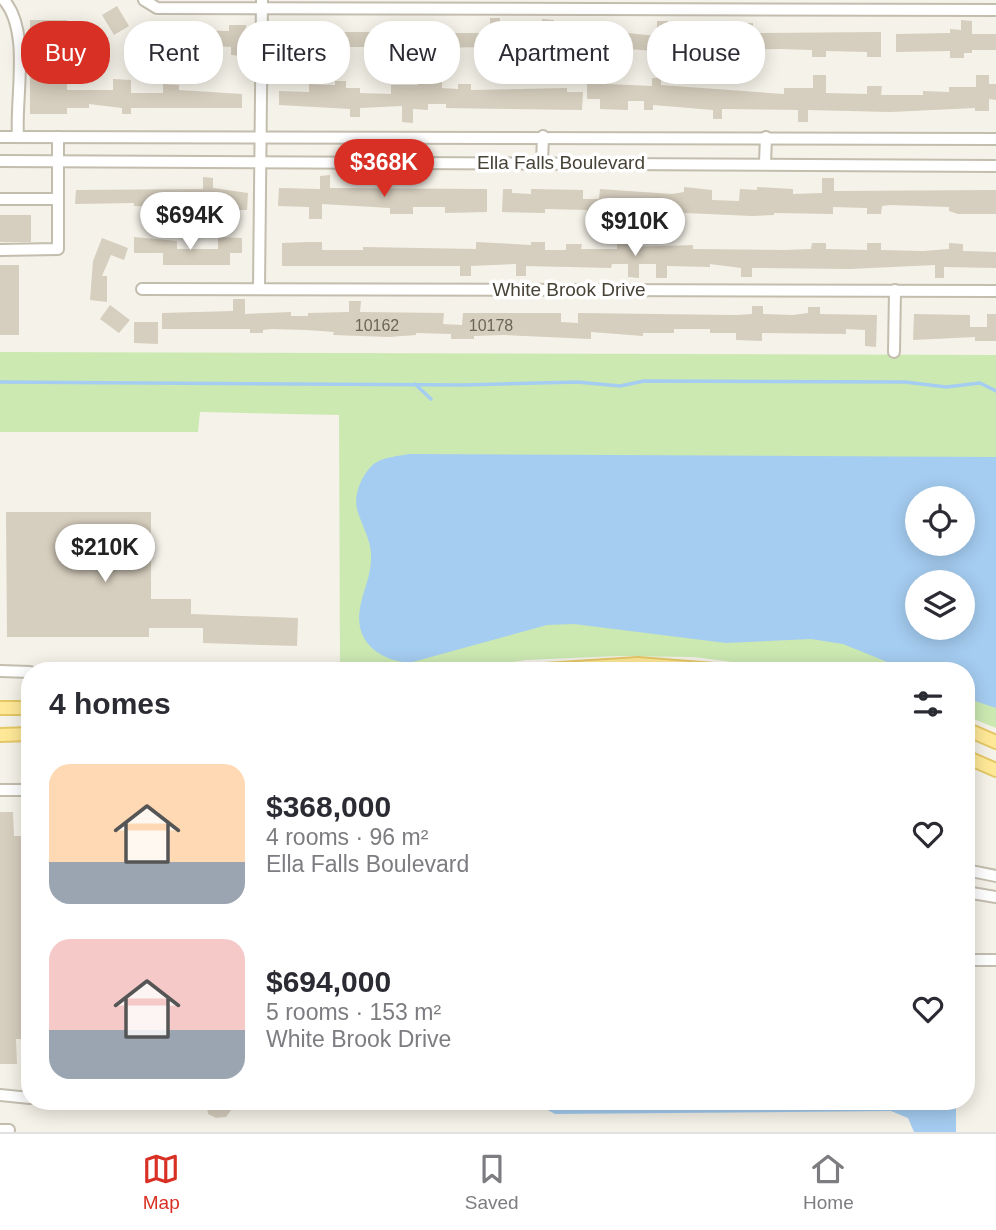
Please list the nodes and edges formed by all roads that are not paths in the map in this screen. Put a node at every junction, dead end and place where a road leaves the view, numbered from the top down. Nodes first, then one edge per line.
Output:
1 (4, 0) edge
2 (144, 0) edge
3 (388, 4) edge
4 (515, 4) edge
5 (640, 4) edge
6 (768, 4) edge
7 (262, 5) edge
8 (892, 5) edge
9 (996, 10) edge
10 (0, 136) edge
11 (18, 136) junction
12 (58, 136) junction
13 (262, 136) junction
14 (543, 136) junction
15 (766, 137) junction
16 (996, 139) edge
17 (0, 161) edge
18 (58, 161) junction
19 (262, 162) junction
20 (542, 162) junction
21 (765, 163) junction
22 (996, 166) edge
23 (0, 199) edge
24 (58, 199) junction
25 (0, 250) edge
26 (259, 288) junction
27 (142, 289) dead end
28 (895, 290) junction
29 (996, 291) edge
30 (894, 352) dead end
31 (0, 671) edge
32 (21, 672) edge
33 (0, 708) edge
34 (21, 708) edge
35 (975, 733) edge
36 (21, 734) edge
37 (0, 735) edge
38 (996, 742) edge
39 (975, 761) edge
40 (996, 770) edge
41 (0, 790) edge
42 (21, 790) edge
43 (975, 872) edge
44 (996, 876) edge
45 (975, 894) edge
46 (996, 897) edge
47 (975, 960) edge
48 (996, 960) edge
49 (0, 1095) edge
50 (21, 1097) edge

1 - 11 street
2 - 7 street
3 - 4 street
3 - 7 street
4 - 5 street
5 - 6 street
6 - 8 street
7 - 13 street
8 - 9 street
10 - 11 street, Ella Falls Boulevard
11 - 12 street, Ella Falls Boulevard
12 - 13 street, Ella Falls Boulevard
12 - 18 street
13 - 14 street, Ella Falls Boulevard
13 - 19 street
14 - 15 street, Ella Falls Boulevard
14 - 20 street
15 - 16 street, Ella Falls Boulevard
15 - 21 street
17 - 18 street, Ella Falls Boulevard
18 - 19 street, Ella Falls Boulevard
18 - 24 street
19 - 20 street, Ella Falls Boulevard
19 - 26 street
20 - 21 street, Ella Falls Boulevard
21 - 22 street, Ella Falls Boulevard
23 - 24 street
24 - 25 street
26 - 27 street, White Brook Drive
26 - 28 street, White Brook Drive
28 - 29 street, White Brook Drive
28 - 30 street
31 - 32 street
33 - 34 main road
35 - 38 main road
36 - 37 main road
39 - 40 main road
41 - 42 street
43 - 44 street
45 - 46 street
47 - 48 street
49 - 50 street

